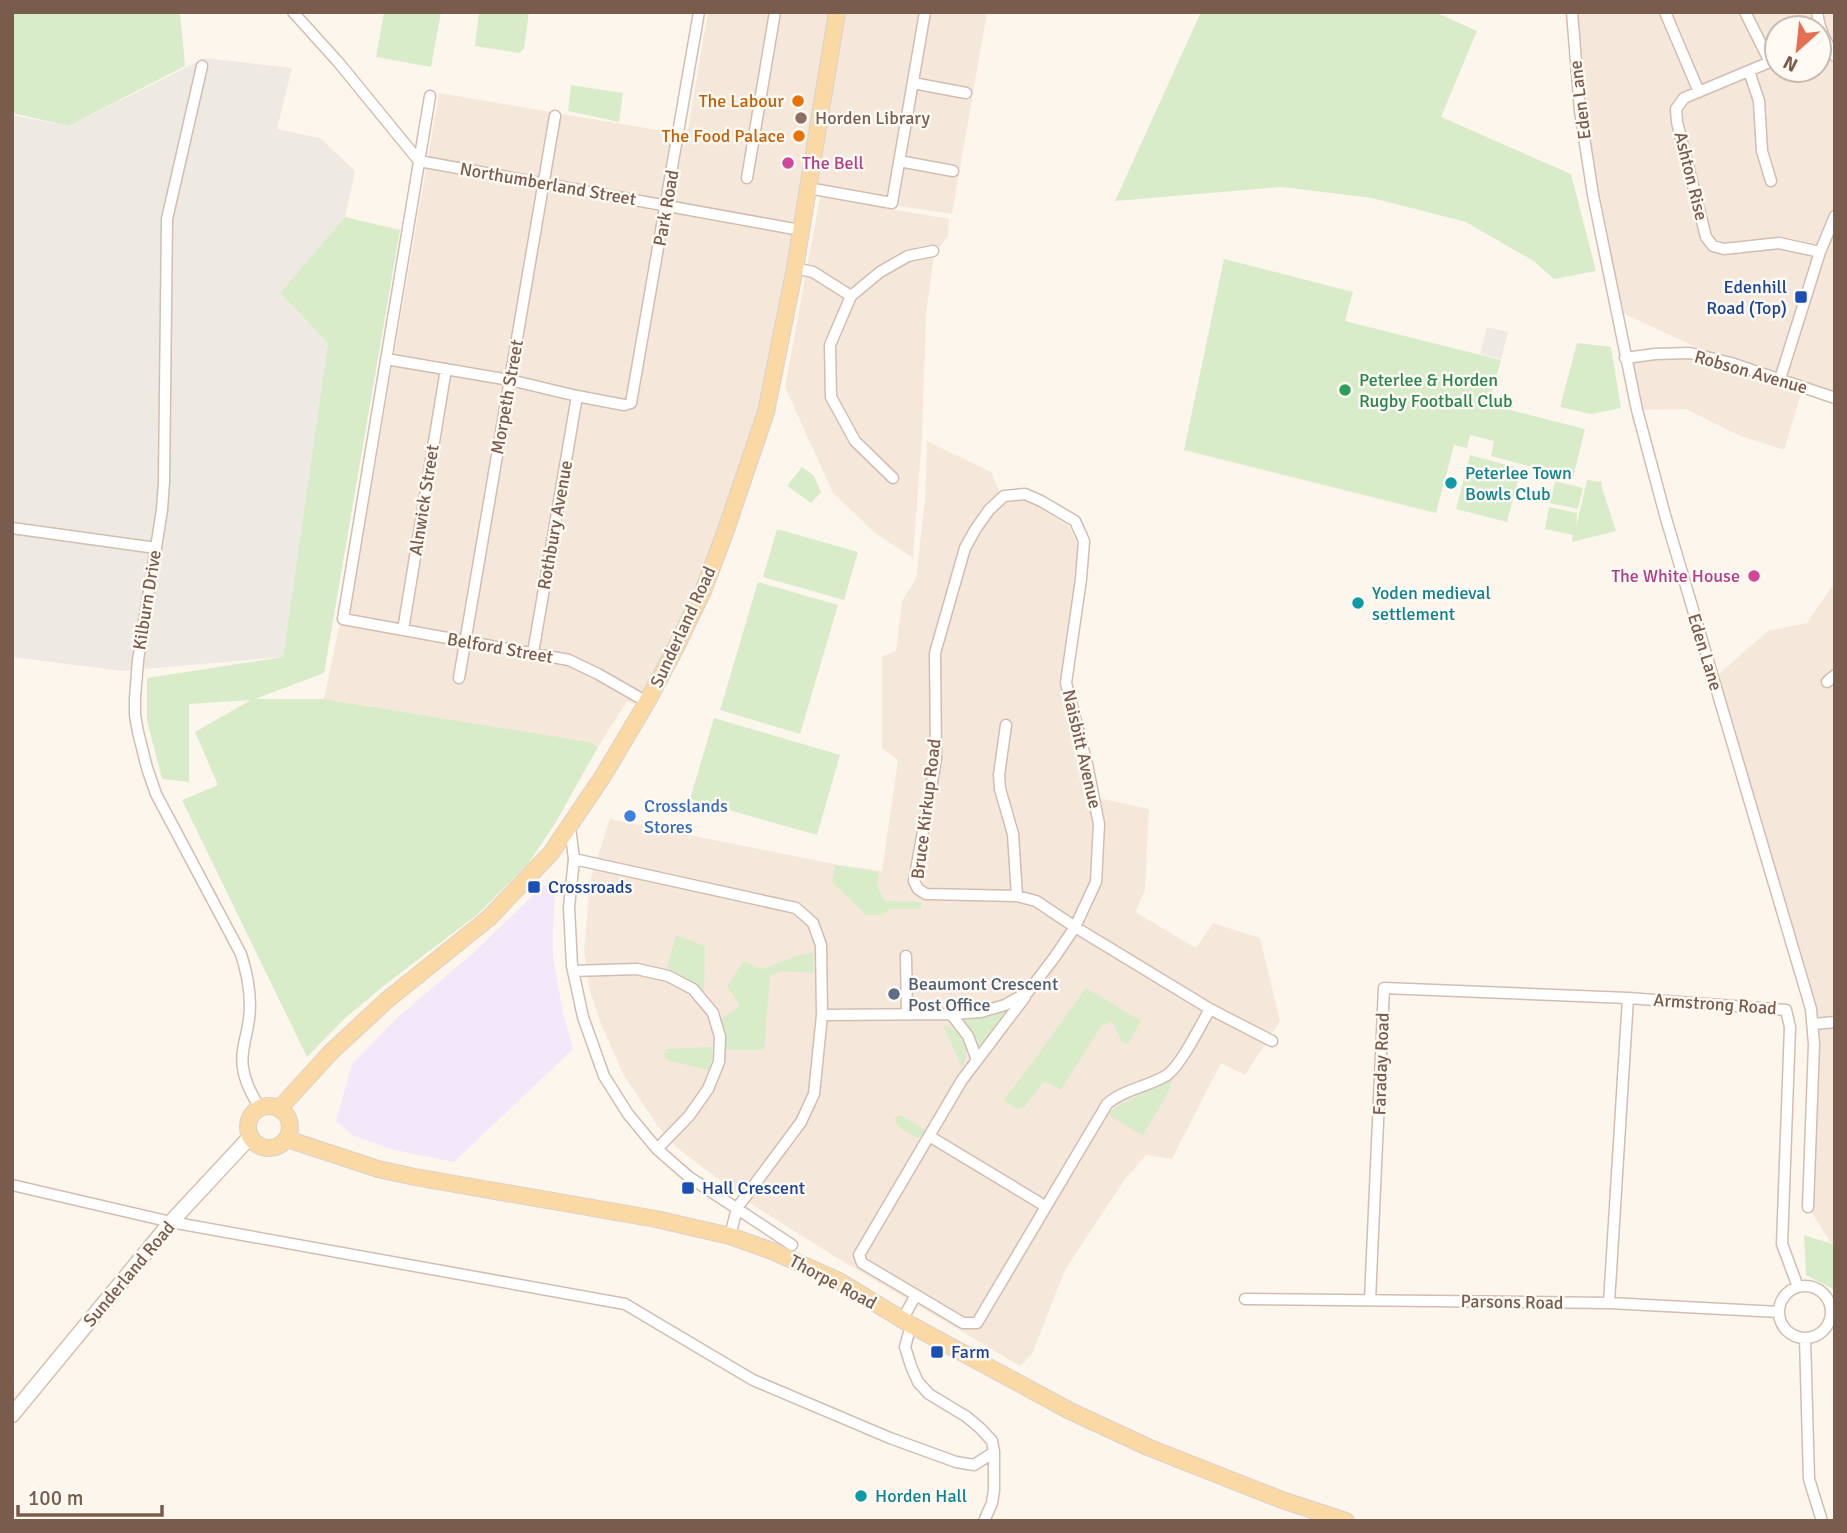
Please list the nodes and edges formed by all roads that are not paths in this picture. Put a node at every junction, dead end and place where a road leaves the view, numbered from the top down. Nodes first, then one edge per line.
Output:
1 (293, 12) edge
2 (699, 12) edge
3 (775, 12) edge
4 (837, 12) edge
5 (925, 12) edge
6 (1572, 12) edge
7 (1665, 12) edge
8 (1745, 12) edge
9 (1763, 43) edge
10 (1763, 65) edge
11 (202, 66) dead end
12 (1749, 71) junction
13 (913, 83) junction
14 (1699, 92) junction
15 (966, 93) dead end
16 (430, 96) dead end
17 (555, 116) dead end
18 (419, 161) junction
19 (899, 161) junction
20 (953, 171) dead end
21 (747, 178) dead end
22 (1771, 181) dead end
23 (543, 183) junction
24 (808, 188) junction
25 (666, 206) junction
26 (1835, 216) edge
27 (800, 230) junction
28 (933, 251) dead end
29 (1820, 252) junction
30 (795, 268) junction
31 (851, 296) junction
32 (1625, 358) junction
33 (386, 359) junction
34 (446, 369) junction
35 (1780, 379) junction
36 (510, 380) junction
37 (577, 396) junction
38 (1835, 398) edge
39 (893, 478) dead end
40 (1003, 496) joint
41 (12, 528) edge
42 (156, 548) junction
43 (403, 630) junction
44 (465, 642) junction
45 (533, 653) junction
46 (459, 678) dead end
47 (647, 702) junction
48 (1006, 725) dead end
49 (570, 827) junction
50 (574, 859) junction
51 (1017, 896) junction
52 (1075, 927) junction
53 (906, 956) dead end
54 (573, 971) junction
55 (1028, 992) junction
56 (1628, 998) junction
57 (1210, 1009) junction
58 (822, 1014) junction
59 (907, 1014) junction
60 (951, 1014) junction
61 (1835, 1022) edge
62 (1814, 1024) junction
63 (1272, 1041) dead end
64 (977, 1060) junction
65 (260, 1108) junction
66 (279, 1109) junction
67 (251, 1136) junction
68 (929, 1136) junction
69 (287, 1139) junction
70 (657, 1149) junction
71 (12, 1185) edge
72 (1045, 1206) junction
73 (1808, 1207) dead end
74 (737, 1208) junction
75 (171, 1222) junction
76 (730, 1236) junction
77 (792, 1245) dead end
78 (1798, 1287) junction
79 (916, 1295) junction
80 (1245, 1299) dead end
81 (1370, 1300) junction
82 (1609, 1303) junction
83 (1779, 1312) junction
84 (906, 1322) junction
85 (1805, 1338) junction
86 (12, 1415) edge
87 (995, 1452) junction
88 (984, 1521) edge
89 (1346, 1521) edge
90 (1822, 1521) edge

1 - 18 street
2 - 25 street, Park Road
3 - 21 street
4 - 24 main road, Sunderland Road
5 - 13 street
6 - 32 street, Eden Lane
7 - 14 street
8 - 9 street
10 - 12 street, Ashton Rise
11 - 42 street, Kilburn Drive
12 - 14 street, Ashton Rise
12 - 22 street
13 - 15 street
13 - 19 street
14 - 29 street, Ashton Rise
16 - 18 street
17 - 23 street, Morpeth Street
18 - 23 street, Northumberland Street
18 - 33 street
19 - 20 street
19 - 24 street
23 - 25 street, Northumberland Street
23 - 36 street, Morpeth Street
24 - 27 main road, Sunderland Road
25 - 27 street, Northumberland Street
25 - 37 street, Park Road
26 - 29 street
27 - 30 main road, Sunderland Road
28 - 31 street
29 - 35 street
30 - 31 street
30 - 47 main road, Sunderland Road
31 - 39 street
32 - 35 street, Robson Avenue
32 - 62 street, Eden Lane
33 - 34 street
33 - 43 street, Belford Street
34 - 36 street
34 - 43 street, Alnwick Street
35 - 38 street, Robson Avenue
36 - 37 street
36 - 44 street, Morpeth Street
37 - 45 street, Rothbury Avenue
40 - 51 street, Bruce Kirkup Road
40 - 52 street, Naisbitt Avenue
41 - 42 street
42 - 65 street, Kilburn Drive
43 - 44 street, Belford Street
44 - 45 street, Belford Street
44 - 46 street, Morpeth Street
45 - 47 street, Belford Street
47 - 49 main road, Sunderland Road
48 - 51 street
49 - 50 street, Thorpe Road
49 - 66 main road, Sunderland Road
50 - 54 street, Thorpe Road
50 - 58 street
51 - 52 street, Bruce Kirkup Road
52 - 55 street
52 - 57 street, Bruce Kirkup Road
53 - 59 street
54 - 70 street, Thorpe Road
54 - 70 street
55 - 60 street
55 - 64 street
56 - 78 street, Armstrong Road
56 - 81 street, Faraday Road
56 - 82 street, Armstrong Road
57 - 63 street, Bruce Kirkup Road
57 - 72 street
58 - 59 street
58 - 74 street
59 - 60 street
60 - 64 street
61 - 62 street
62 - 73 street, Eden Lane
64 - 68 street
65 - 66 main road
65 - 67 main road
66 - 69 main road
67 - 69 main road
67 - 75 main road, Sunderland Road
68 - 72 street
68 - 79 street
69 - 76 main road, Thorpe Road
70 - 74 street, Thorpe Road
71 - 75 street
72 - 79 street
74 - 76 street
74 - 77 street, Thorpe Road
75 - 86 main road, Sunderland Road
75 - 87 street
76 - 84 main road, Thorpe Road
78 - 83 street
78 - 85 street
79 - 84 street
80 - 81 street, Parsons Road
81 - 82 street, Parsons Road
82 - 83 street, Parsons Road
83 - 85 street
84 - 87 street
84 - 89 main road, Thorpe Road
85 - 90 street
87 - 88 street

